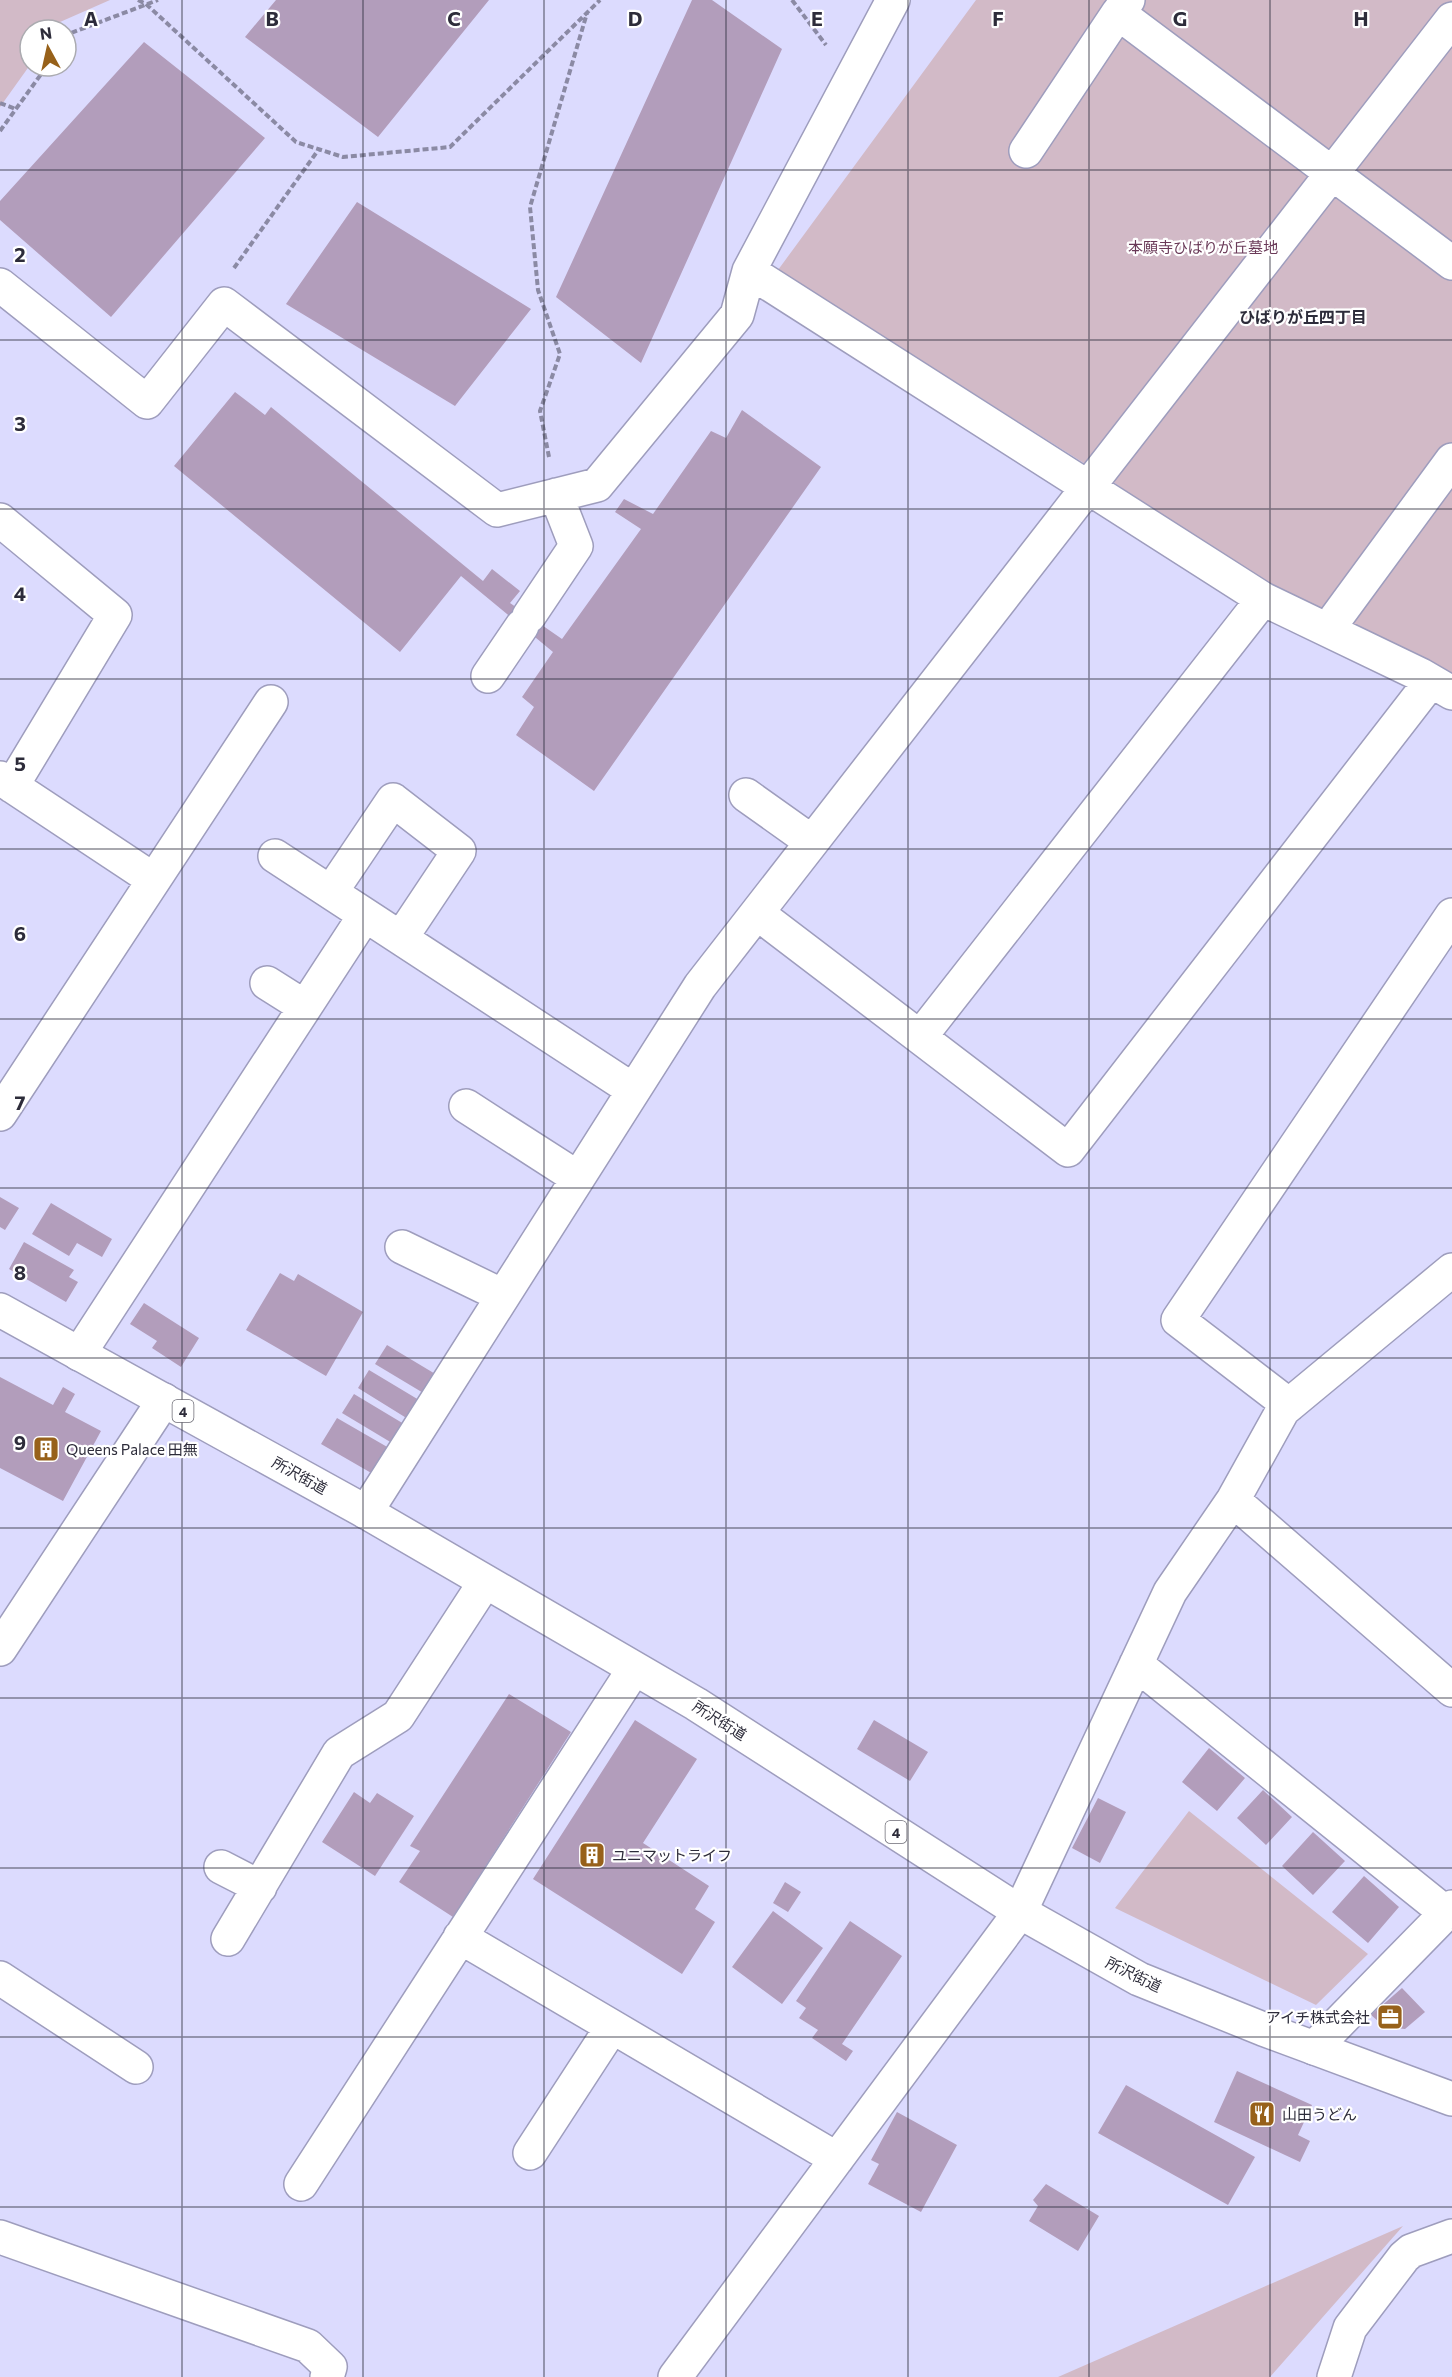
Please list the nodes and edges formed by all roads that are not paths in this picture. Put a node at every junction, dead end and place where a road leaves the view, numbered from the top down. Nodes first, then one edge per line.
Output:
1 (893, 0) edge
2 (1123, 6) edge
3 (1452, 19) edge
4 (1026, 151) dead end
5 (1331, 175) junction
6 (1452, 263) edge
7 (749, 271) junction
8 (0, 285) edge
9 (1452, 460) edge
10 (1089, 487) junction
11 (556, 495) junction
12 (0, 520) edge
13 (1263, 599) junction
14 (1336, 618) dead end
15 (488, 676) dead end
16 (1442, 687) edge
17 (271, 702) dead end
18 (6, 782) edge
19 (746, 795) dead end
20 (812, 842) junction
21 (275, 856) dead end
22 (154, 880) junction
23 (330, 892) junction
24 (757, 913) junction
25 (365, 915) junction
26 (1452, 915) edge
27 (401, 938) junction
28 (267, 983) dead end
29 (305, 1007) junction
30 (920, 1036) junction
31 (633, 1090) junction
32 (466, 1106) dead end
33 (0, 1114) edge
34 (578, 1178) junction
35 (402, 1247) dead end
36 (1452, 1270) edge
37 (503, 1296) junction
38 (0, 1310) edge
39 (79, 1354) junction
40 (164, 1400) junction
41 (1289, 1405) junction
42 (1233, 1500) junction
43 (366, 1512) junction
44 (485, 1582) junction
45 (0, 1648) edge
46 (1136, 1664) junction
47 (634, 1669) junction
48 (1452, 1690) edge
49 (221, 1866) dead end
50 (260, 1887) junction
51 (1449, 1910) edge
52 (1020, 1912) junction
53 (460, 1938) junction
54 (228, 1939) dead end
55 (0, 1978) edge
56 (612, 2027) junction
57 (1314, 2048) junction
58 (136, 2067) dead end
59 (1452, 2099) edge
60 (530, 2153) dead end
61 (837, 2159) junction
62 (301, 2184) dead end
63 (1452, 2236) edge
64 (0, 2237) edge
65 (327, 2377) edge
66 (675, 2377) edge
67 (1334, 2377) edge

1 - 7 street
2 - 4 street
2 - 5 street
3 - 5 street
5 - 6 street
5 - 10 street
7 - 10 street
7 - 11 street
8 - 11 street
9 - 14 street
10 - 13 street
10 - 20 street
11 - 15 street
12 - 18 street
13 - 16 street
13 - 30 street
16 - 30 street
17 - 22 street
18 - 22 street
19 - 20 street
20 - 24 street
21 - 23 street
22 - 33 street
23 - 25 street
23 - 27 street
24 - 30 street
24 - 31 street
25 - 27 street
25 - 29 street
26 - 41 street
27 - 31 street
28 - 29 street
29 - 39 street
31 - 34 street
32 - 34 street
34 - 37 street
35 - 37 street
36 - 41 street
37 - 43 street
38 - 39 street, 所沢街道 / 4
39 - 40 street, 所沢街道 / 4
40 - 43 street, 所沢街道 / 4
40 - 45 street
41 - 42 street
42 - 46 street
42 - 48 street
43 - 44 street, 所沢街道 / 4
44 - 47 street, 所沢街道 / 4
44 - 50 street
46 - 51 street
46 - 52 street
47 - 52 street, 所沢街道 / 4
47 - 53 street
49 - 50 street
50 - 54 street
51 - 57 street
52 - 57 street, 所沢街道 / 4
52 - 61 street
53 - 56 street
53 - 62 street
55 - 58 street
56 - 60 street
56 - 61 street
57 - 59 street, 所沢街道 / 4
61 - 66 street
63 - 67 street
64 - 65 street

